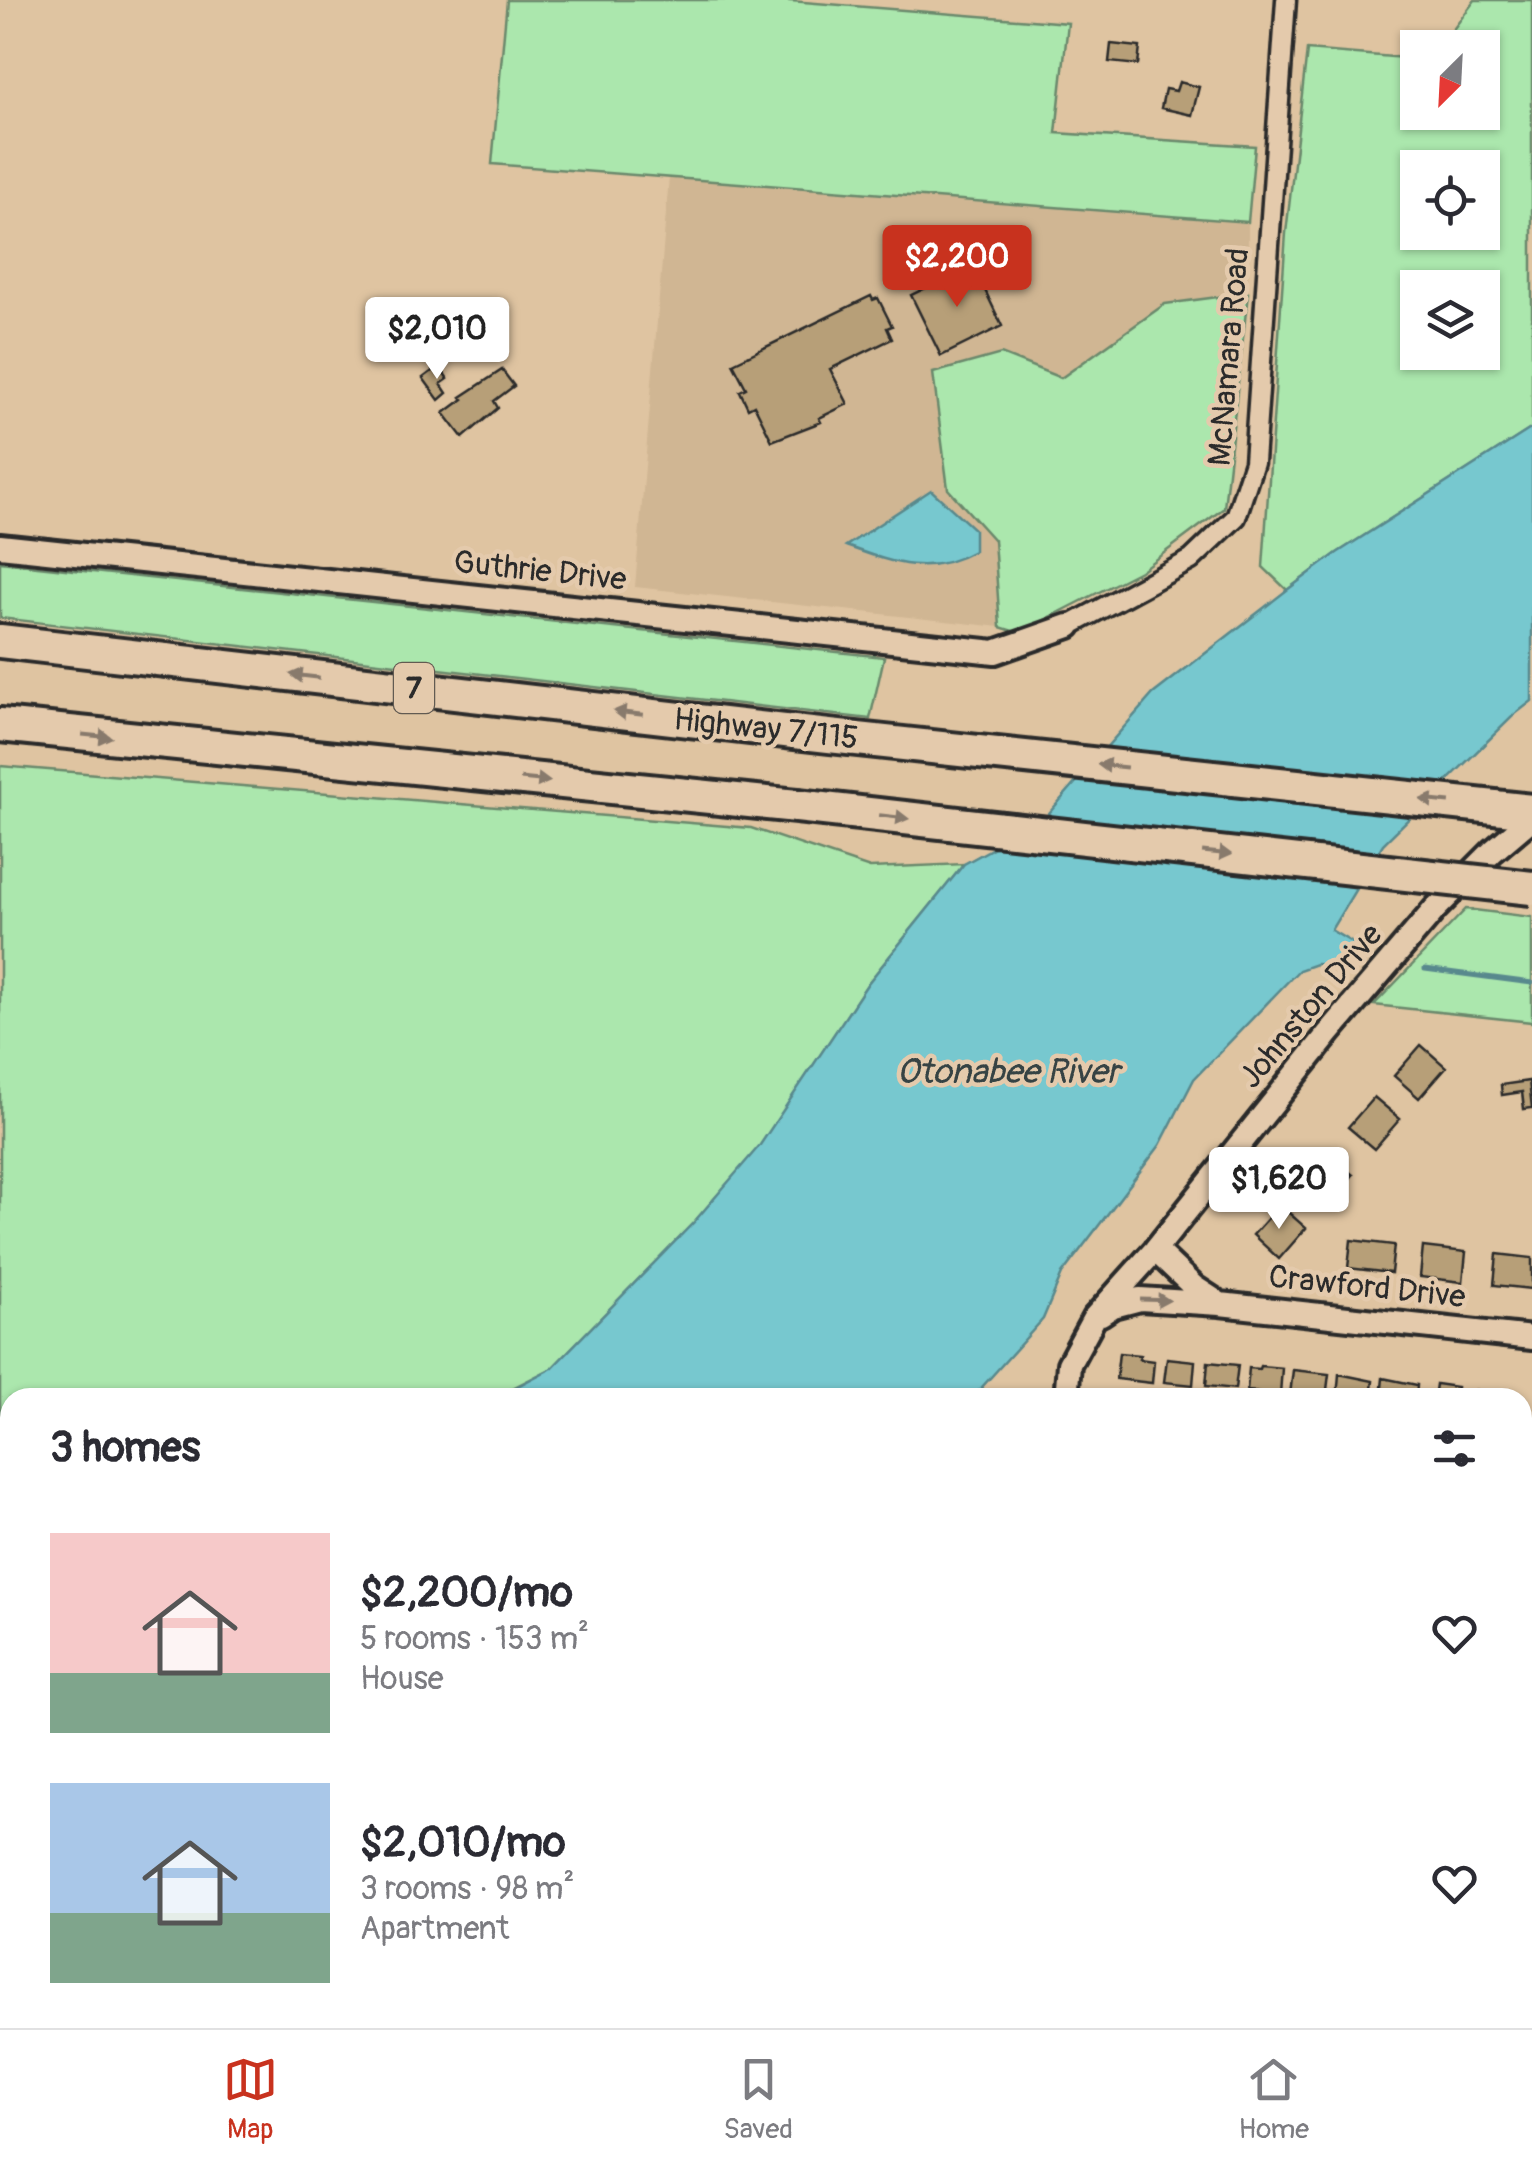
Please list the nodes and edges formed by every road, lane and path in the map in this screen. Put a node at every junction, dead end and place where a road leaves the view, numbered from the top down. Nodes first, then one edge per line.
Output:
1 (1286, 0) edge
2 (0, 546) edge
3 (1069, 626) joint
4 (0, 641) edge
5 (5, 726) edge
6 (1532, 815) edge
7 (1532, 888) edge
8 (1154, 1250) junction
9 (1220, 1304) junction
10 (1094, 1318) junction
11 (1532, 1338) edge
12 (1067, 1388) edge

1 - 3 street, McNamara Road
2 - 3 street, Guthrie Drive
6 -> 4 highway, Highway 7/115 / 7
5 -> 7 highway, bridge
6 - 8 street, Johnston Drive
8 - 9 street, Crawford Drive
8 - 10 street, Johnston Drive
10 -> 9 street
9 - 11 street, Crawford Drive
10 - 12 street, Johnston Drive

